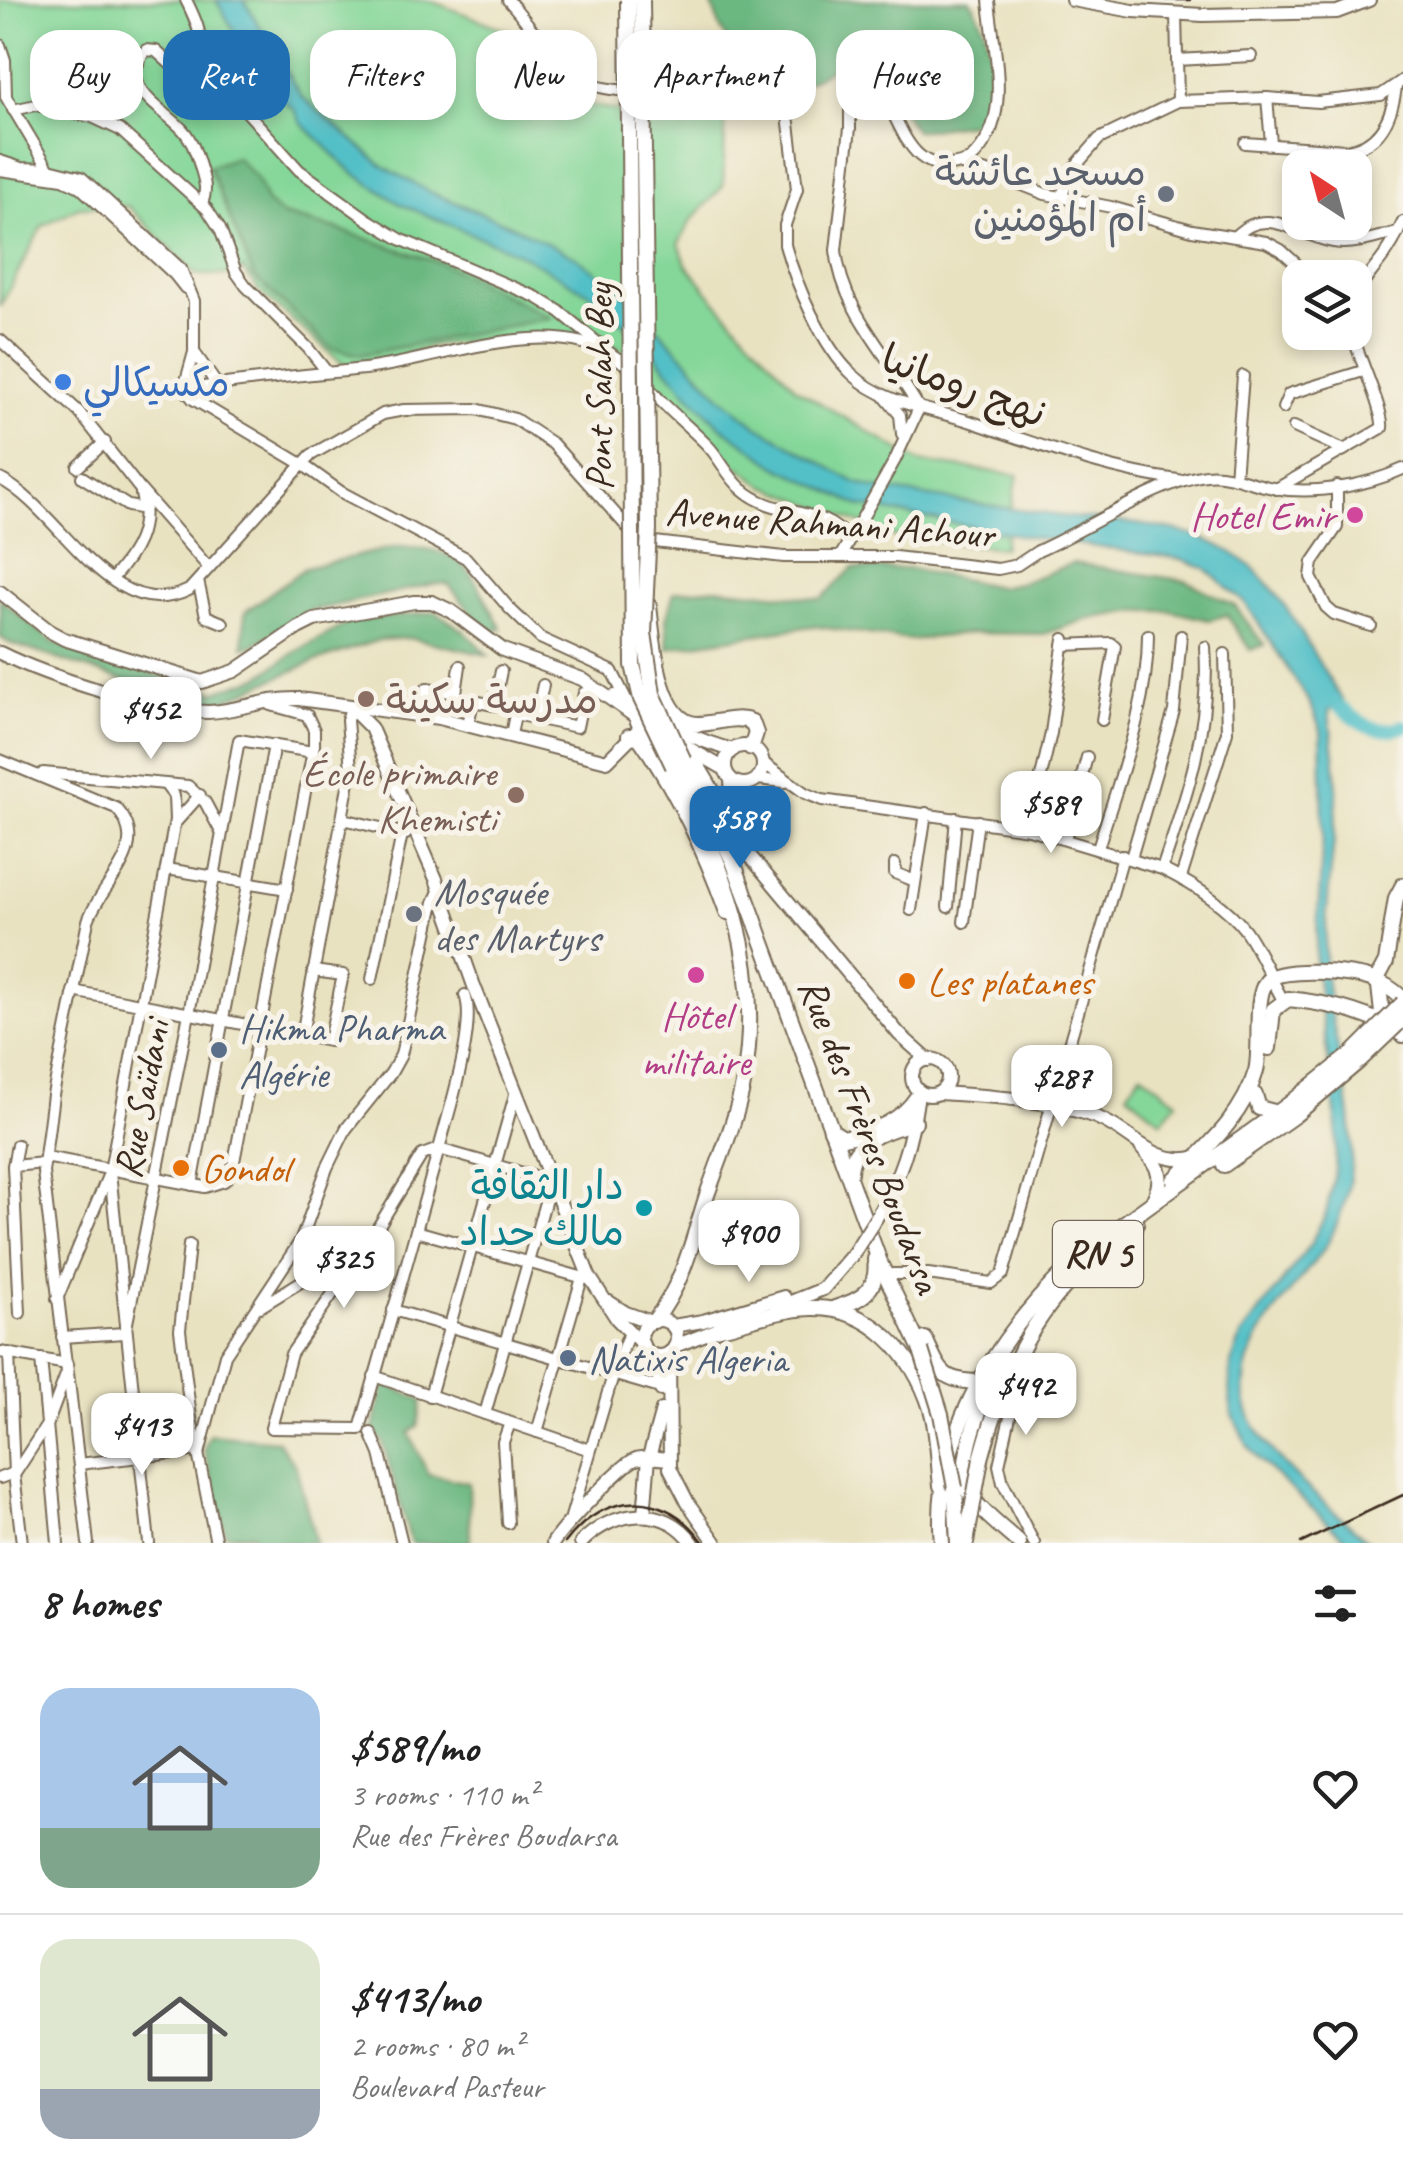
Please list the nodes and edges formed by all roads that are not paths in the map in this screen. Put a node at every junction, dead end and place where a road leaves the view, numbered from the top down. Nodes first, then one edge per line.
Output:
1 (186, 0) edge
2 (508, 0) edge
3 (628, 0) edge
4 (642, 0) edge
5 (989, 0) edge
6 (1072, 0) edge
7 (1369, 0) edge
8 (1176, 13) junction
9 (200, 30) edge
10 (0, 46) edge
11 (1251, 56) dead end
12 (163, 58) edge
13 (1177, 60) junction
14 (1400, 84) edge
15 (1268, 98) junction
16 (1178, 101) junction
17 (12, 110) junction
18 (163, 112) edge
19 (172, 120) edge
20 (255, 120) edge
21 (1245, 143) dead end
22 (1271, 144) junction
23 (0, 161) edge
24 (958, 165) junction
25 (49, 169) junction
26 (0, 170) edge
27 (1060, 197) junction
28 (202, 204) junction
29 (1402, 226) edge
30 (1234, 236) junction
31 (1292, 260) edge
32 (1372, 270) edge
33 (194, 300) junction
34 (0, 340) edge
35 (1357, 350) edge
36 (194, 352) junction
37 (615, 357) junction
38 (1363, 371) junction
39 (327, 372) junction
40 (1243, 376) dead end
41 (218, 386) junction
42 (877, 389) junction
43 (184, 390) junction
44 (918, 408) junction
45 (1283, 408) dead end
46 (1294, 427) dead end
47 (902, 440) junction
48 (105, 442) junction
49 (1344, 450) junction
50 (302, 464) junction
51 (1403, 470) edge
52 (1235, 478) junction
53 (0, 479) edge
54 (1180, 480) junction
55 (1338, 486) junction
56 (139, 488) junction
57 (1276, 489) junction
58 (145, 509) junction
59 (848, 540) junction
60 (840, 557) junction
61 (209, 568) junction
62 (112, 578) junction
63 (198, 581) junction
64 (0, 592) edge
65 (648, 597) junction
66 (223, 623) dead end
67 (1371, 626) dead end
68 (1148, 635) dead end
69 (1182, 636) dead end
70 (1205, 647) dead end
71 (0, 652) edge
72 (1225, 654) dead end
73 (460, 666) dead end
74 (501, 670) dead end
75 (543, 686) dead end
76 (583, 686) junction
77 (255, 702) junction
78 (627, 703) junction
79 (350, 708) junction
80 (422, 716) junction
81 (536, 718) junction
82 (1102, 720) dead end
83 (468, 725) junction
84 (635, 728) junction
85 (511, 735) junction
86 (681, 742) junction
87 (274, 746) junction
88 (750, 748) junction
89 (733, 750) junction
90 (313, 752) junction
91 (1086, 758) dead end
92 (0, 760) edge
93 (762, 762) junction
94 (678, 763) junction
95 (32, 772) junction
96 (739, 778) junction
97 (164, 784) junction
98 (791, 784) junction
99 (200, 795) junction
100 (926, 813) junction
101 (956, 818) junction
102 (343, 819) junction
103 (978, 821) junction
104 (175, 822) junction
105 (733, 826) junction
106 (1029, 829) junction
107 (409, 832) junction
108 (222, 834) junction
109 (1065, 839) junction
110 (1098, 848) junction
111 (746, 850) junction
112 (1127, 857) junction
113 (894, 864) dead end
114 (167, 869) junction
115 (1162, 869) junction
116 (214, 877) junction
117 (1181, 878) junction
118 (915, 880) junction
119 (250, 884) junction
120 (1403, 885) edge
121 (287, 889) junction
122 (440, 889) junction
123 (1403, 901) edge
124 (948, 907) dead end
125 (911, 910) dead end
126 (964, 922) dead end
127 (742, 944) junction
128 (313, 971) junction
129 (1270, 978) junction
130 (372, 979) dead end
131 (1378, 982) junction
132 (73, 991) junction
133 (465, 995) dead end
134 (1400, 998) edge
135 (1288, 1000) junction
136 (1382, 1001) junction
137 (143, 1005) junction
138 (1356, 1012) junction
139 (189, 1014) junction
140 (224, 1020) junction
141 (1383, 1022) junction
142 (260, 1028) junction
143 (1402, 1030) edge
144 (899, 1034) junction
145 (302, 1036) junction
146 (928, 1060) junction
147 (914, 1070) junction
148 (947, 1072) junction
149 (516, 1091) junction
150 (918, 1094) junction
151 (936, 1094) junction
152 (1256, 1095) junction
153 (989, 1097) junction
154 (1050, 1106) junction
155 (1287, 1111) junction
156 (915, 1122) junction
157 (831, 1130) junction
158 (881, 1134) junction
159 (16, 1145) dead end
160 (1142, 1147) junction
161 (439, 1148) junction
162 (908, 1152) junction
163 (1197, 1157) junction
164 (44, 1160) junction
165 (494, 1165) junction
166 (13, 1166) junction
167 (110, 1170) junction
168 (850, 1179) junction
169 (156, 1180) junction
170 (551, 1181) junction
171 (192, 1185) junction
172 (1153, 1202) junction
173 (416, 1231) junction
174 (372, 1236) junction
175 (875, 1244) junction
176 (189, 1245) dead end
177 (472, 1247) junction
178 (527, 1262) junction
179 (893, 1274) junction
180 (586, 1279) junction
181 (833, 1280) junction
182 (599, 1295) junction
183 (56, 1300) junction
184 (834, 1308) junction
185 (393, 1310) junction
186 (20, 1313) dead end
187 (251, 1313) junction
188 (653, 1321) junction
189 (450, 1326) junction
190 (672, 1326) junction
191 (720, 1328) junction
192 (1032, 1331) junction
193 (125, 1333) junction
194 (631, 1334) junction
195 (62, 1337) junction
196 (504, 1341) junction
197 (1003, 1347) junction
198 (646, 1349) junction
199 (672, 1350) junction
200 (4, 1352) edge
201 (559, 1357) junction
202 (42, 1359) junction
203 (67, 1364) junction
204 (614, 1372) junction
205 (374, 1376) junction
206 (980, 1382) junction
207 (660, 1388) junction
208 (430, 1396) junction
209 (485, 1414) junction
210 (48, 1423) junction
211 (510, 1423) junction
212 (366, 1431) junction
213 (537, 1432) junction
214 (200, 1450) junction
215 (590, 1450) junction
216 (140, 1458) junction
217 (649, 1458) junction
218 (668, 1459) junction
219 (79, 1464) junction
220 (14, 1474) junction
221 (672, 1475) junction
222 (0, 1478) edge
223 (644, 1482) junction
224 (942, 1502) junction
225 (644, 1515) junction
226 (571, 1518) junction
227 (508, 1523) dead end
228 (941, 1541) edge
229 (583, 1542) edge
230 (22, 1543) edge
231 (58, 1543) edge
232 (88, 1543) edge
233 (149, 1543) edge
234 (216, 1543) edge
235 (402, 1543) edge
236 (554, 1543) edge
237 (693, 1543) edge
238 (716, 1543) edge
239 (958, 1543) edge
240 (966, 1543) edge
241 (1019, 1543) edge
242 (1034, 1543) edge

1 - 9 street
2 - 42 street, نهج رومانيا
3 - 94 highway, Pont Salah Bey, bridge
4 - 65 highway, bridge
5 - 24 street
6 - 8 main road
7 - 8 main road
8 - 13 street
10 - 17 street
11 - 13 street
12 - 18 street
13 - 16 street
14 - 15 street
14 - 22 street
15 - 16 street
15 - 22 street
16 - 27 street
17 - 25 street
17 - 28 street
19 - 28 street
20 - 37 street
21 - 22 street
23 - 25 street
24 - 27 street
24 - 44 street
25 - 33 street
26 - 33 street
27 - 30 street
28 - 39 street
29 - 30 street
29 - 32 street
30 - 31 street
33 - 36 street
34 - 48 street
35 - 38 street
36 - 41 street
36 - 43 street
37 - 39 street
37 - 59 street
38 - 45 street
38 - 49 street
39 - 41 street
40 - 52 street
41 - 43 street
42 - 44 street, نهج رومانيا
42 - 47 street
43 - 50 street
44 - 47 street
44 - 54 street, نهج رومانيا
46 - 49 street
47 - 59 street
48 - 56 street
48 - 58 street
49 - 57 street
50 - 60 street, Avenue Rahmani Achour
50 - 61 street, Avenue Rahmani Achour
50 - 78 street
51 - 55 street
52 - 54 street
52 - 57 street
53 - 62 street, Avenue Rahmani Achour
54 - 60 street, Avenue Rahmani Achour
55 - 57 street
55 - 67 street
56 - 58 street
56 - 61 street
58 - 62 street
59 - 60 street
61 - 63 street, Avenue Rahmani Achour
62 - 63 street, Avenue Rahmani Achour
63 - 66 street
64 - 76 main road
65 - 88 highway, bridge
65 - 94 highway, bridge
68 - 110 street
69 - 112 street
70 - 115 street
71 - 77 main road
72 - 117 street
73 - 80 street
74 - 83 street
75 - 81 street
76 - 78 main road
76 - 81 street
76 - 84 main road
77 - 79 main road
77 - 90 street
78 - 84 street
78 - 89 main road
79 - 80 main road
79 - 102 street
79 - 107 main road
80 - 83 main road
81 - 85 street
82 - 106 street
83 - 85 main road
84 - 85 main road
84 - 86 main road
84 - 127 highway
86 - 96 main road
86 - 105 main road
87 - 90 street
87 - 108 street, Rue Saïdani
87 - 119 street
88 - 89 main road
88 - 93 main road
89 - 96 main road
90 - 121 street
91 - 109 street
92 - 95 street
93 - 96 main road
93 - 98 street
94 - 127 highway
94 - 157 highway, Rue des Frères Boudarsa
95 - 97 street
95 - 132 street
96 - 98 street
96 - 105 main road
96 - 111 main road
97 - 99 street
97 - 104 street
98 - 100 street
99 - 104 street
99 - 108 street
100 - 101 street
100 - 118 street
101 - 103 street
101 - 124 street
102 - 107 street
102 - 128 street
103 - 106 street
103 - 126 street
104 - 114 street
105 - 111 main road
106 - 109 street
107 - 122 main road
107 - 130 street
108 - 116 street, Rue Saïdani
109 - 110 street
110 - 112 street
111 - 144 main road
112 - 115 street
112 - 154 street
113 - 118 street
114 - 116 street
114 - 137 street
115 - 117 street
116 - 119 street
116 - 139 street, Rue Saïdani
117 - 129 street
118 - 125 street
119 - 121 street
119 - 140 street
120 - 131 highway
121 - 142 street
122 - 149 main road
122 - 187 street
123 - 134 highway
127 - 188 highway
128 - 145 street
128 - 145 street
129 - 131 highway
129 - 135 street
129 - 163 highway
131 - 134 highway
131 - 136 highway
132 - 137 street
132 - 164 street
133 - 161 street
134 - 136 highway
134 - 155 highway, RN 5, bridge
135 - 138 highway
135 - 152 highway
136 - 138 highway
136 - 141 highway
137 - 139 street
137 - 167 street
138 - 141 highway
139 - 140 street
139 - 169 street, Rue Saïdani
140 - 142 street
140 - 171 street
141 - 143 highway
142 - 145 street
142 - 171 street
143 - 155 highway, RN 5, bridge
144 - 146 main road
144 - 147 main road
146 - 147 main road
146 - 148 main road
147 - 150 main road
148 - 151 main road
148 - 153 main road
149 - 165 street
149 - 170 main road
150 - 151 main road
150 - 156 main road
150 - 157 highway
151 - 153 main road
151 - 156 main road
152 - 155 highway
152 - 163 highway
153 - 154 main road
154 - 160 main road
154 - 179 street
155 - 172 highway, RN 5
155 - 192 highway, RN 5
156 - 158 highway
156 - 162 main road
157 - 168 highway, Rue des Frères Boudarsa
158 - 162 main road
158 - 168 highway
159 - 166 street
160 - 163 main road
160 - 172 highway
161 - 165 street
161 - 173 street
161 - 174 street
162 - 181 main road, bridge
163 - 172 highway
164 - 166 street
164 - 167 street
164 - 183 street
165 - 170 street
165 - 177 street
166 - 186 street
167 - 169 street
167 - 183 street
167 - 193 street
168 - 175 highway, Rue des Frères Boudarsa
169 - 171 street
169 - 193 street, Rue Saïdani
170 - 178 street
170 - 180 main road
172 - 197 highway, RN 5
173 - 177 street
173 - 185 street
174 - 187 street
174 - 212 street
175 - 179 highway
175 - 184 highway
175 - 239 highway, Rue des Frères Boudarsa, bridge
176 - 214 street
177 - 178 street
177 - 189 street
178 - 180 street
178 - 196 street
179 - 206 highway
180 - 182 main road
180 - 201 street
181 - 190 main road
181 - 191 main road
182 - 188 main road
182 - 194 main road
183 - 195 street
184 - 191 highway
184 - 224 highway
185 - 189 street
185 - 205 street
187 - 214 street
188 - 190 main road
188 - 198 main road
189 - 196 street
189 - 208 street
190 - 199 main road
191 - 199 main road
192 - 240 highway, RN 5, bridge
192 - 242 street
193 - 195 street
193 - 216 street
194 - 198 main road
194 - 204 street
195 - 203 street
196 - 201 street
196 - 209 street
197 - 206 highway, RN 5
197 - 241 highway
198 - 199 main road
198 - 207 main road
199 - 218 main road
200 - 202 street
200 - 220 street
201 - 204 street
201 - 213 street
202 - 203 street
202 - 210 street
203 - 210 street
203 - 219 street
204 - 207 street
204 - 215 street
205 - 208 street
205 - 212 street
206 - 224 highway, RN 5
207 - 217 main road
208 - 209 street
209 - 211 street
210 - 220 street
210 - 231 street
211 - 213 street
211 - 227 street
212 - 235 street
213 - 215 street
214 - 216 street
214 - 234 street
215 - 226 street
216 - 219 street
216 - 233 street
217 - 218 main road
217 - 223 main road
217 - 226 main road
218 - 221 main road
219 - 232 street
220 - 222 street
220 - 230 street
221 - 223 main road
221 - 238 main road
223 - 225 main road
224 - 228 highway, RN 5
225 - 229 main road
225 - 237 main road
226 - 236 main road

